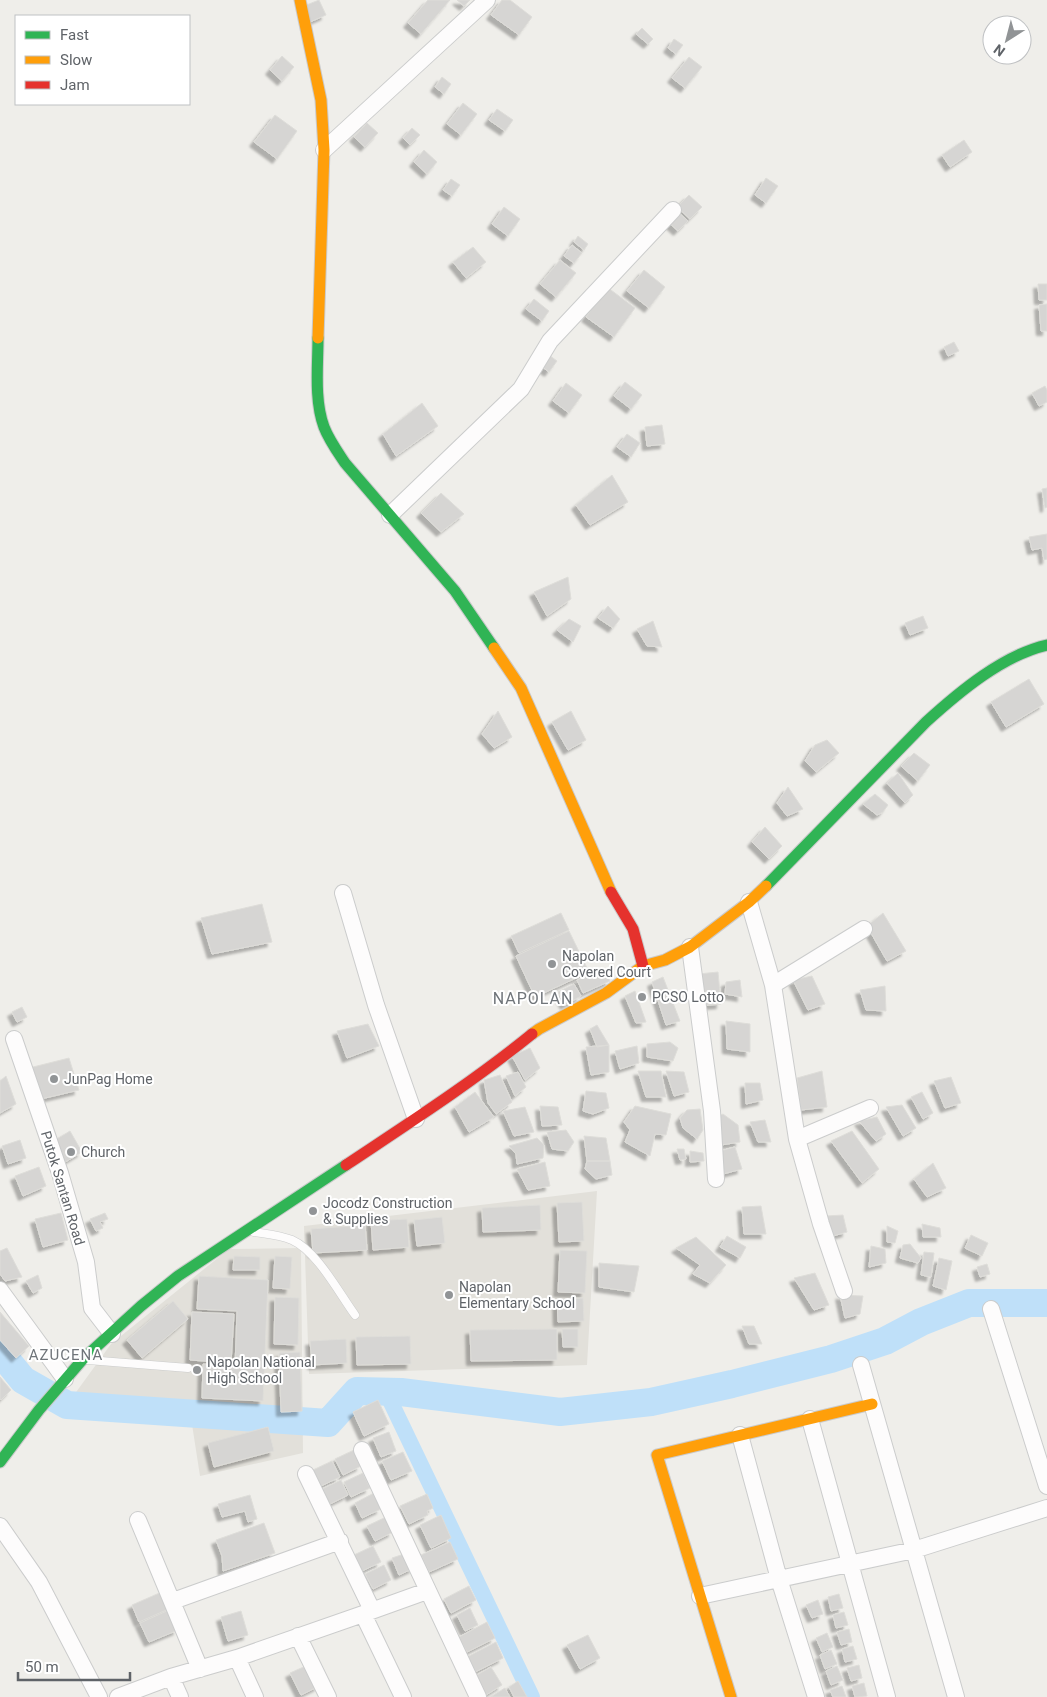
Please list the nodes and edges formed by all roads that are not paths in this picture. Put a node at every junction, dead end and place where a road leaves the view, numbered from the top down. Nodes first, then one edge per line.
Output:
1 (300, 0) edge
2 (487, 0) edge
3 (324, 150) junction
4 (673, 210) dead end
5 (390, 515) junction
6 (1047, 644) edge
7 (342, 892) dead end
8 (748, 902) junction
9 (864, 929) dead end
10 (690, 946) junction
11 (643, 966) junction
12 (773, 985) junction
13 (14, 1039) dead end
14 (870, 1108) dead end
15 (416, 1120) junction
16 (797, 1139) junction
17 (716, 1179) dead end
18 (248, 1231) junction
19 (0, 1290) edge
20 (844, 1291) dead end
21 (991, 1309) dead end
22 (355, 1315) dead end
23 (112, 1334) junction
24 (83, 1359) junction
25 (861, 1365) dead end
26 (188, 1368) dead end
27 (65, 1379) junction
28 (872, 1404) junction
29 (810, 1418) junction
30 (740, 1435) junction
31 (362, 1450) dead end
32 (0, 1462) edge
33 (306, 1474) dead end
34 (1047, 1486) edge
35 (1047, 1508) edge
36 (138, 1520) dead end
37 (0, 1526) edge
38 (340, 1541) junction
39 (914, 1550) junction
40 (850, 1563) junction
41 (779, 1578) junction
42 (427, 1590) junction
43 (700, 1596) junction
44 (173, 1601) junction
45 (368, 1612) junction
46 (298, 1636) junction
47 (237, 1658) junction
48 (200, 1669) junction
49 (171, 1677) junction
50 (99, 1697) edge
51 (118, 1697) edge
52 (180, 1697) edge
53 (255, 1697) edge
54 (328, 1697) edge
55 (403, 1697) edge
56 (478, 1697) edge
57 (732, 1697) edge
58 (816, 1697) edge
59 (887, 1697) edge
60 (956, 1697) edge

1 - 3 street
2 - 3 street
3 - 5 street
4 - 5 street
5 - 11 street
6 - 8 street
7 - 15 street
8 - 10 street
8 - 12 street
9 - 12 street
10 - 11 street
10 - 17 street
11 - 15 street
12 - 16 street
13 - 23 street, Putok Santan Road
14 - 16 street
15 - 18 street
16 - 20 street
18 - 22 lane
18 - 23 street
19 - 27 street
21 - 34 street
23 - 24 street
24 - 26 lane
24 - 27 street
25 - 28 street
27 - 32 street
28 - 29 street
28 - 39 street
29 - 30 street
29 - 40 street
30 - 41 street
30 - 43 street
31 - 42 street
33 - 38 street
35 - 39 street
36 - 44 street
37 - 50 street
38 - 44 street
38 - 45 street
39 - 40 street
39 - 60 street
40 - 41 street
40 - 59 street
41 - 43 street
41 - 58 street
42 - 45 street
42 - 56 street
43 - 57 street
44 - 48 street
45 - 46 street
45 - 55 street
46 - 47 street
46 - 54 street
47 - 48 street
47 - 53 street
48 - 49 street
49 - 51 street
49 - 52 street

